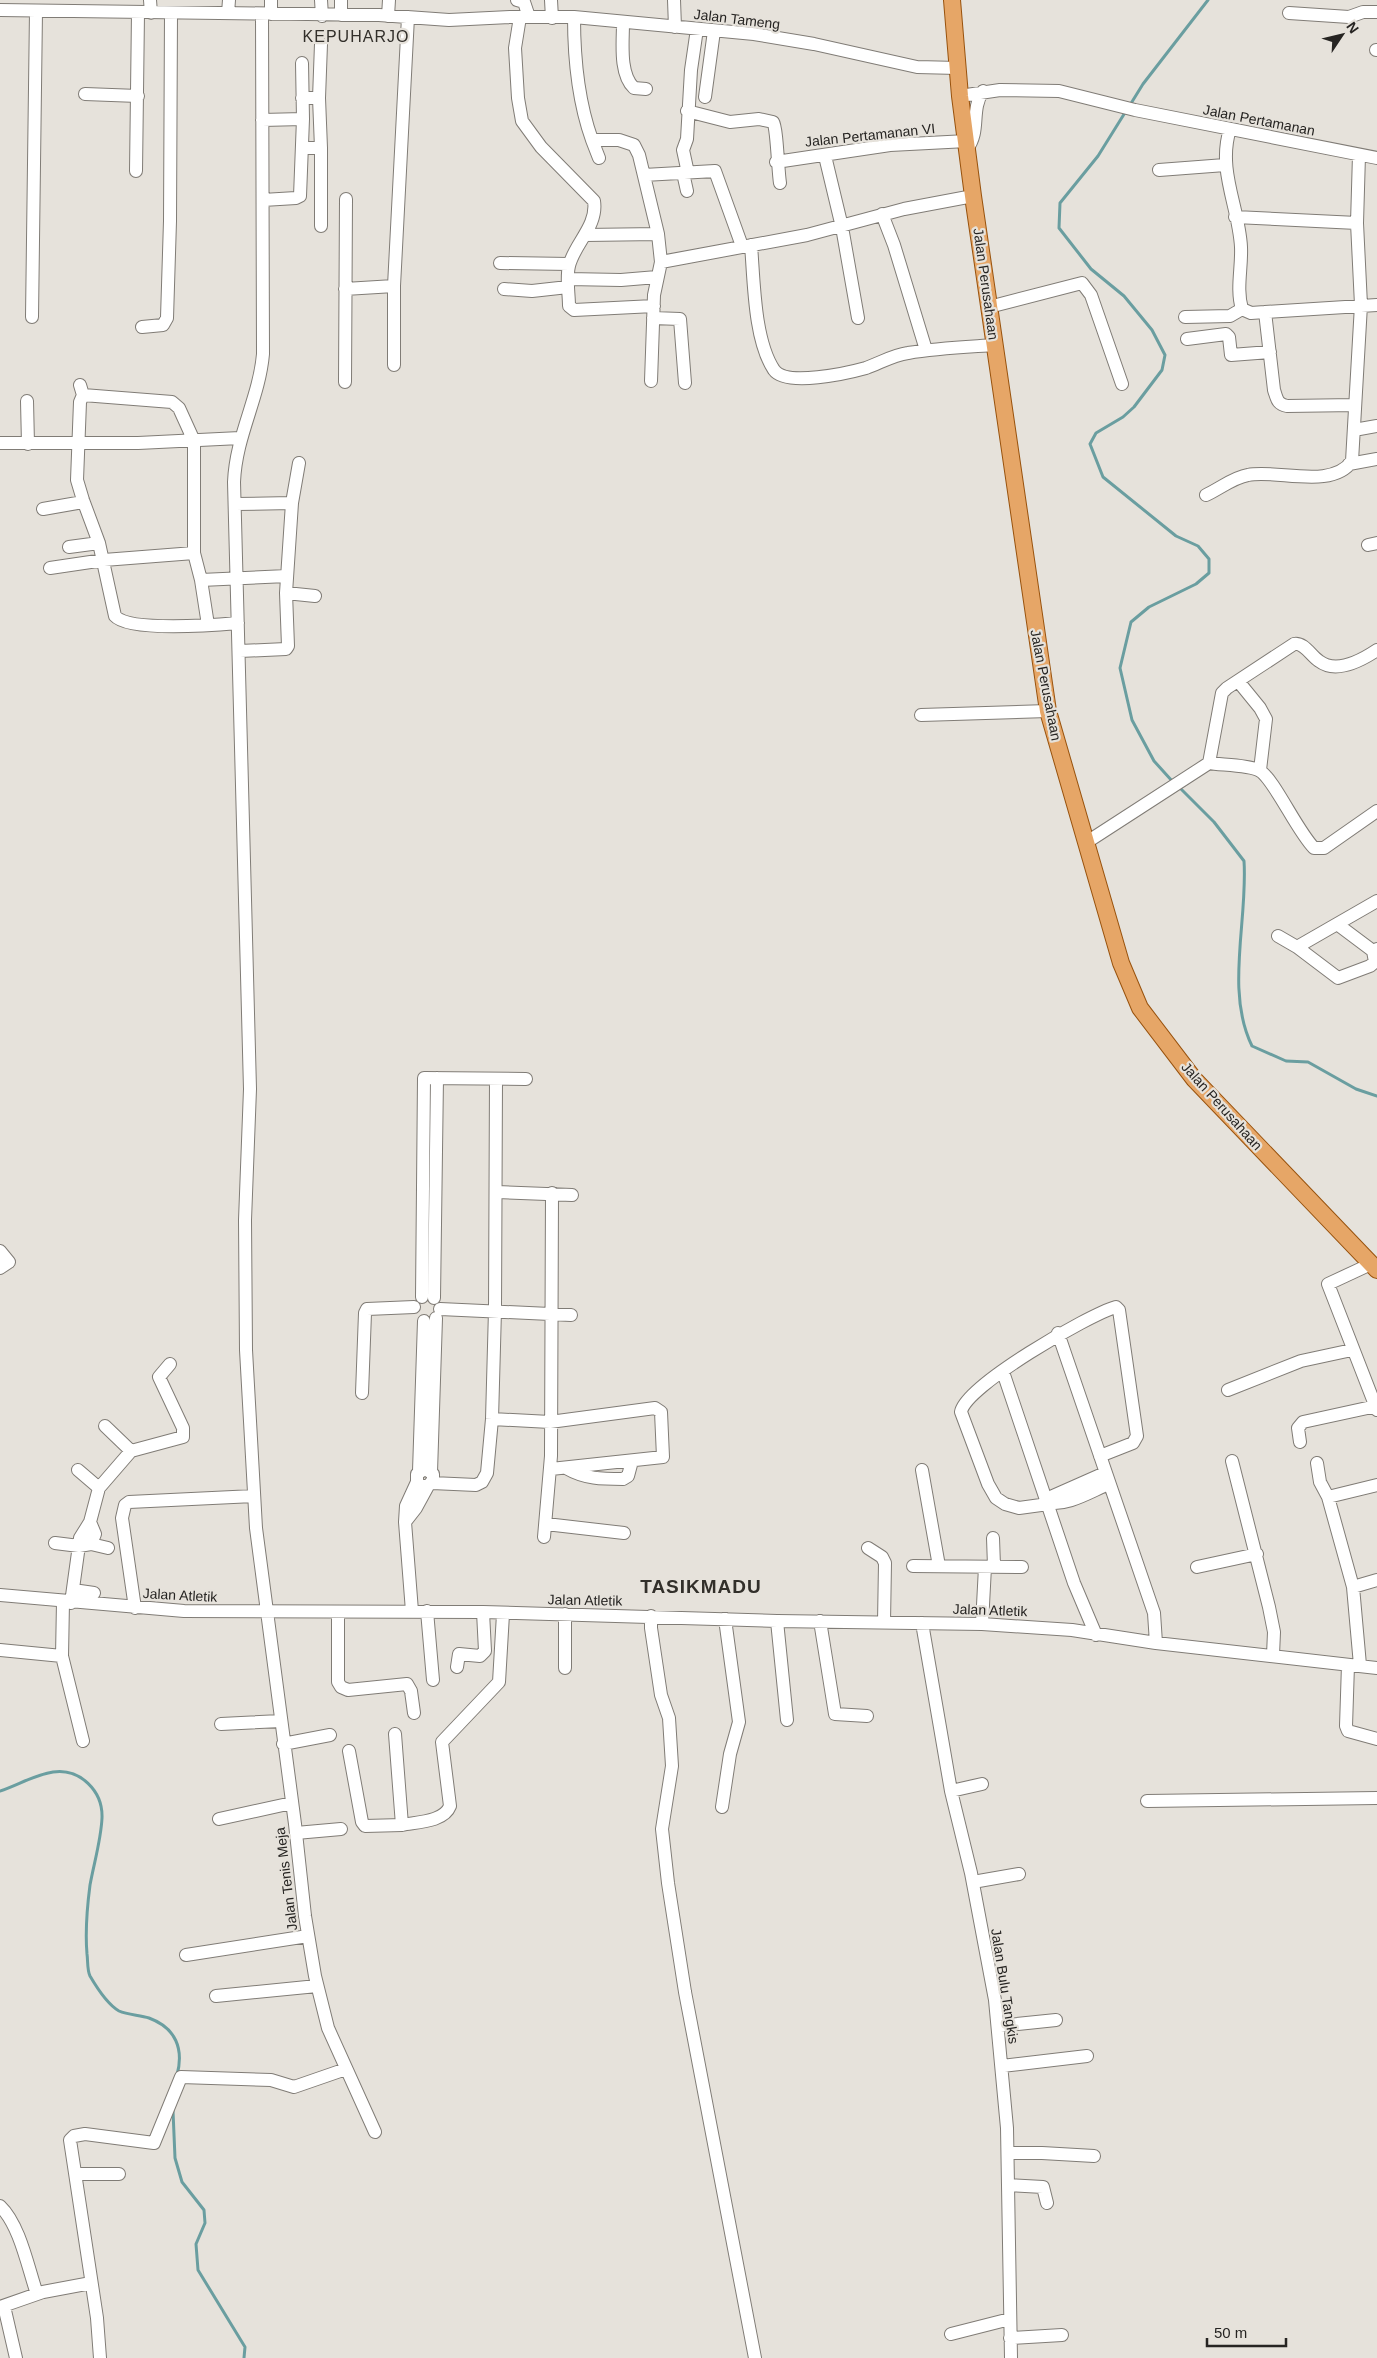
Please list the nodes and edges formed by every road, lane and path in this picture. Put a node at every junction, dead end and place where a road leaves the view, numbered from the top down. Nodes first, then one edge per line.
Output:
1 (229, 0) edge
2 (271, 0) edge
3 (321, 0) edge
4 (341, 0) edge
5 (389, 0) edge
6 (517, 0) edge
7 (551, 0) edge
8 (674, 0) edge
9 (952, 0) edge
10 (116, 6) edge
11 (151, 6) edge
12 (0, 10) edge
13 (36, 11) junction
14 (1377, 12) edge
15 (138, 13) junction
16 (171, 13) junction
17 (228, 13) junction
18 (1289, 13) dead end
19 (267, 14) junction
20 (341, 15) junction
21 (322, 16) junction
22 (388, 16) junction
23 (408, 17) junction
24 (524, 17) junction
25 (574, 17) junction
26 (552, 18) junction
27 (623, 23) junction
28 (675, 27) junction
29 (697, 29) junction
30 (714, 31) junction
31 (321, 44) dead end
32 (302, 63) dead end
33 (958, 68) junction
34 (646, 90) dead end
35 (983, 92) junction
36 (85, 94) dead end
37 (138, 96) junction
38 (960, 96) junction
39 (706, 97) dead end
40 (302, 98) junction
41 (319, 98) junction
42 (687, 112) junction
43 (303, 119) junction
44 (262, 120) junction
45 (1230, 129) junction
46 (592, 140) junction
47 (967, 144) junction
48 (302, 148) junction
49 (321, 148) junction
50 (1360, 155) junction
51 (825, 156) junction
52 (599, 158) dead end
53 (1377, 158) edge
54 (776, 162) junction
55 (1225, 166) junction
56 (136, 170) dead end
57 (1159, 170) dead end
58 (686, 173) junction
59 (644, 175) junction
60 (780, 183) dead end
61 (687, 191) dead end
62 (973, 196) junction
63 (263, 200) junction
64 (346, 200) dead end
65 (882, 214) junction
66 (1235, 217) junction
67 (1357, 223) junction
68 (322, 226) dead end
69 (842, 227) junction
70 (658, 234) junction
71 (586, 235) junction
72 (746, 246) junction
73 (661, 262) junction
74 (500, 263) dead end
75 (569, 264) junction
76 (657, 277) junction
77 (568, 283) junction
78 (394, 286) junction
79 (345, 289) junction
80 (504, 289) dead end
81 (1377, 304) edge
82 (1361, 305) junction
83 (990, 308) junction
84 (1242, 309) junction
85 (653, 312) junction
86 (1265, 312) junction
87 (32, 317) dead end
88 (1186, 317) dead end
89 (858, 318) dead end
90 (142, 327) dead end
91 (1188, 338) dead end
92 (995, 345) junction
93 (926, 350) junction
94 (1270, 352) junction
95 (394, 365) dead end
96 (651, 381) dead end
97 (345, 382) dead end
98 (685, 383) dead end
99 (1122, 384) dead end
100 (26, 401) dead end
101 (1355, 405) junction
102 (1377, 426) edge
103 (1354, 430) junction
104 (240, 438) junction
105 (194, 441) junction
106 (0, 442) edge
107 (78, 443) junction
108 (28, 444) junction
109 (1377, 459) edge
110 (299, 462) dead end
111 (1349, 464) junction
112 (1206, 495) dead end
113 (83, 502) junction
114 (292, 503) junction
115 (235, 504) junction
116 (43, 509) dead end
117 (99, 543) junction
118 (69, 546) dead end
119 (194, 553) junction
120 (104, 560) junction
121 (50, 568) dead end
122 (287, 576) junction
123 (237, 579) junction
124 (201, 580) junction
125 (286, 593) junction
126 (315, 596) dead end
127 (238, 623) junction
128 (208, 625) junction
129 (1377, 650) edge
130 (240, 651) junction
131 (1238, 681) junction
132 (1048, 711) junction
133 (921, 715) dead end
134 (1209, 763) junction
135 (1260, 770) junction
136 (1377, 811) edge
137 (1087, 842) junction
138 (1377, 901) edge
139 (1337, 924) junction
140 (1278, 936) dead end
141 (1297, 947) junction
142 (1375, 950) edge
143 (437, 1078) junction
144 (496, 1079) junction
145 (526, 1079) dead end
146 (423, 1190) junction
147 (436, 1190) junction
148 (497, 1192) junction
149 (552, 1193) junction
150 (572, 1195) dead end
151 (0, 1250) edge
152 (1374, 1267) edge
153 (0, 1268) edge
154 (428, 1308) junction
155 (495, 1310) junction
156 (551, 1313) junction
157 (571, 1314) dead end
158 (1058, 1333) junction
159 (1352, 1350) junction
160 (170, 1364) dead end
161 (1003, 1372) junction
162 (1228, 1390) dead end
163 (362, 1393) dead end
164 (1376, 1408) edge
165 (492, 1419) junction
166 (550, 1422) junction
167 (105, 1426) dead end
168 (1300, 1442) dead end
169 (131, 1451) junction
170 (1100, 1456) junction
171 (1232, 1461) dead end
172 (1317, 1463) dead end
173 (551, 1469) junction
174 (78, 1470) dead end
175 (922, 1470) dead end
176 (425, 1479) junction
177 (1107, 1479) junction
178 (1377, 1485) edge
179 (99, 1488) junction
180 (254, 1496) junction
181 (1328, 1497) junction
182 (1047, 1502) junction
183 (546, 1524) junction
184 (624, 1533) dead end
185 (544, 1537) dead end
186 (993, 1538) dead end
187 (56, 1543) dead end
188 (85, 1545) junction
189 (108, 1548) dead end
190 (868, 1548) dead end
191 (1257, 1554) junction
192 (913, 1566) dead end
193 (939, 1566) junction
194 (989, 1567) junction
195 (1022, 1567) dead end
196 (1197, 1567) dead end
197 (1377, 1580) edge
198 (1353, 1587) junction
199 (94, 1593) dead end
200 (0, 1595) edge
201 (69, 1598) junction
202 (135, 1608) junction
203 (412, 1611) junction
204 (267, 1612) junction
205 (338, 1612) junction
206 (427, 1612) junction
207 (483, 1612) junction
208 (503, 1614) junction
209 (565, 1614) junction
210 (651, 1616) junction
211 (726, 1619) junction
212 (777, 1621) junction
213 (820, 1621) junction
214 (884, 1622) junction
215 (922, 1623) junction
216 (982, 1624) junction
217 (1096, 1634) junction
218 (1156, 1642) junction
219 (0, 1650) edge
220 (1273, 1655) junction
221 (62, 1656) junction
222 (1354, 1665) junction
223 (457, 1668) dead end
224 (565, 1668) dead end
225 (1377, 1668) edge
226 (433, 1680) dead end
227 (414, 1712) dead end
228 (867, 1716) dead end
229 (787, 1720) dead end
230 (280, 1721) junction
231 (222, 1724) dead end
232 (395, 1734) dead end
233 (330, 1735) dead end
234 (1377, 1739) edge
235 (84, 1741) dead end
236 (283, 1744) junction
237 (349, 1751) dead end
238 (982, 1784) dead end
239 (951, 1791) junction
240 (1377, 1798) edge
241 (1147, 1801) dead end
242 (292, 1803) junction
243 (722, 1807) dead end
244 (219, 1819) dead end
245 (402, 1824) junction
246 (341, 1828) dead end
247 (296, 1833) junction
248 (1019, 1874) dead end
249 (972, 1882) junction
250 (308, 1936) junction
251 (186, 1955) dead end
252 (317, 1986) junction
253 (216, 1996) dead end
254 (1056, 2020) dead end
255 (998, 2026) junction
256 (1087, 2056) dead end
257 (1002, 2066) junction
258 (346, 2069) junction
259 (375, 2132) dead end
260 (1008, 2154) junction
261 (1094, 2156) dead end
262 (76, 2174) junction
263 (119, 2174) dead end
264 (1008, 2185) junction
265 (1046, 2202) dead end
266 (0, 2206) edge
267 (90, 2283) junction
268 (37, 2294) junction
269 (2, 2307) edge
270 (1010, 2319) junction
271 (952, 2334) dead end
272 (1062, 2335) dead end
273 (1010, 2338) junction
274 (16, 2358) edge
275 (100, 2358) edge
276 (754, 2358) edge
277 (1011, 2358) edge

1 - 17 street
2 - 19 street, Jalan Tenis Meja
3 - 21 street
4 - 20 street
5 - 22 street
6 - 24 street
7 - 26 street
8 - 28 street
9 - 33 main road, Jalan Perusahaan
10 - 13 street, Jalan Tameng
10 - 15 street, Jalan Tameng
11 - 15 street, Jalan Tameng
11 - 16 street, Jalan Tameng
12 - 13 street, Jalan Tameng
13 - 87 street
14 - 18 street
15 - 37 street
16 - 17 street, Jalan Tameng
16 - 90 street
17 - 19 street, Jalan Tameng
19 - 21 street, Jalan Tameng
19 - 44 street, Jalan Tenis Meja
20 - 21 street, Jalan Tameng
20 - 22 street, Jalan Tameng
22 - 23 street, Jalan Tameng
23 - 24 street, Jalan Tameng
23 - 78 street
24 - 26 street, Jalan Tameng
24 - 71 street
25 - 26 street, Jalan Tameng
25 - 27 street, Jalan Tameng
25 - 46 street
27 - 28 street, Jalan Tameng
27 - 34 street
28 - 29 street, Jalan Tameng
29 - 30 street, Jalan Tameng
29 - 42 street
30 - 33 street, Jalan Tameng
30 - 39 street
31 - 41 street
32 - 40 street
33 - 38 main road, Jalan Perusahaan
35 - 38 street, Jalan Pertamanan
35 - 45 street, Jalan Pertamanan
35 - 47 street
36 - 37 street
37 - 56 street
38 - 47 main road, Jalan Perusahaan
40 - 41 street
40 - 43 street
41 - 49 street
42 - 54 street
42 - 58 street
43 - 44 street
43 - 48 street
44 - 63 street, Jalan Tenis Meja
45 - 50 street, Jalan Pertamanan
45 - 55 street
46 - 52 street
46 - 59 street
47 - 51 street, Jalan Pertamanan VI
47 - 62 main road, Jalan Perusahaan
48 - 49 street
48 - 63 street
49 - 68 street
50 - 53 street, Jalan Pertamanan
50 - 67 street
51 - 54 street, Jalan Pertamanan VI
51 - 69 street
54 - 60 street
55 - 57 street
55 - 66 street
58 - 59 street
58 - 61 street
58 - 72 street
59 - 70 street
62 - 65 street
62 - 83 main road, Jalan Perusahaan
63 - 104 street, Jalan Tenis Meja
64 - 79 street
65 - 69 street
65 - 93 street
66 - 67 street
66 - 84 street
67 - 82 street
69 - 72 street
69 - 89 street
70 - 71 street
70 - 73 street
71 - 75 street
72 - 73 street
72 - 93 street
73 - 76 street
74 - 75 street
75 - 77 street
76 - 77 street
76 - 85 street
77 - 80 street
77 - 85 street
78 - 79 street
78 - 95 street
79 - 97 street
81 - 82 street
82 - 86 street
82 - 101 street
83 - 92 main road, Jalan Perusahaan
83 - 99 street
84 - 86 street
84 - 88 street
85 - 96 street
85 - 98 street
86 - 94 street
91 - 94 street
92 - 93 street
92 - 132 main road, Jalan Perusahaan
94 - 101 street
100 - 108 street
101 - 103 street
102 - 103 street
103 - 111 street
104 - 105 street
104 - 115 street, Jalan Tenis Meja
105 - 107 street
105 - 107 street
105 - 119 street
106 - 108 street
107 - 108 street
107 - 113 street
109 - 111 street
110 - 114 street
111 - 112 street
113 - 116 street
113 - 117 street
114 - 115 street
114 - 122 street
115 - 123 street, Jalan Tenis Meja
117 - 118 street
117 - 120 street
119 - 120 street
119 - 124 street
120 - 121 street
120 - 128 street
122 - 123 street
122 - 125 street
123 - 124 street
123 - 127 street, Jalan Tenis Meja
124 - 128 street
125 - 126 street
125 - 130 street
127 - 128 street
127 - 130 street, Jalan Tenis Meja
129 - 131 street
130 - 180 street, Jalan Tenis Meja
131 - 134 street
131 - 135 street
132 - 133 street
132 - 137 main road, Jalan Perusahaan
134 - 135 street
134 - 137 street
135 - 136 street
137 - 152 main road, Jalan Perusahaan
138 - 139 street
139 - 141 street
139 - 142 street
140 - 141 street
141 - 142 street
143 - 144 street
143 - 146 street
143 - 147 street
144 - 145 street
144 - 148 street
146 - 147 street
146 - 154 street
147 - 154 street
148 - 149 street
148 - 155 street
149 - 150 street
149 - 156 street
151 - 153 street
152 - 159 street
154 - 155 street
154 - 163 street
154 - 176 street
155 - 156 street
155 - 165 street
156 - 157 street
156 - 166 street
158 - 161 street
158 - 170 street
158 - 170 street
159 - 162 street
159 - 164 street
160 - 169 street
161 - 182 street
161 - 182 street
164 - 168 street
165 - 166 street
165 - 176 street
166 - 173 street
166 - 173 street
167 - 169 street
169 - 179 street
170 - 177 street
171 - 191 street
172 - 181 street
173 - 183 street
174 - 179 street
175 - 193 street
176 - 203 street
177 - 182 street
177 - 218 street
178 - 181 street
179 - 188 street
180 - 202 street
180 - 204 street, Jalan Tenis Meja
181 - 198 street
182 - 217 street
183 - 184 street
183 - 185 street
186 - 194 street
187 - 188 street
188 - 189 street
188 - 201 street
190 - 214 street
191 - 196 street
191 - 220 street
192 - 193 street
193 - 194 street
194 - 195 street
194 - 216 street
197 - 198 street
198 - 222 street
199 - 201 street
200 - 201 street, Jalan Atletik
201 - 202 street, Jalan Atletik
201 - 221 street
202 - 204 street, Jalan Atletik
203 - 205 street, Jalan Atletik
203 - 206 street, Jalan Atletik
204 - 205 street, Jalan Atletik
204 - 230 street, Jalan Tenis Meja
205 - 227 street
206 - 207 street, Jalan Atletik
206 - 226 street
207 - 208 street, Jalan Atletik
207 - 223 street
208 - 209 street, Jalan Atletik
208 - 245 street
209 - 210 street, Jalan Atletik
209 - 224 street
210 - 211 street, Jalan Atletik
210 - 276 street
211 - 212 street, Jalan Atletik
211 - 243 street
212 - 213 street, Jalan Atletik
212 - 229 street
213 - 214 street, Jalan Atletik
213 - 228 street
214 - 215 street, Jalan Atletik
215 - 216 street, Jalan Atletik
215 - 239 street, Jalan Bulu Tangkis
216 - 217 street, Jalan Atletik
217 - 218 street, Jalan Atletik
218 - 220 street, Jalan Atletik
219 - 221 street
220 - 222 street, Jalan Atletik
221 - 235 street
222 - 225 street, Jalan Atletik
222 - 234 street
230 - 231 street
230 - 236 street, Jalan Tenis Meja
232 - 245 street
233 - 236 street
236 - 242 street, Jalan Tenis Meja
237 - 245 street
238 - 239 street
239 - 249 street, Jalan Bulu Tangkis
240 - 241 street
242 - 244 street
242 - 247 street, Jalan Tenis Meja
246 - 247 street
247 - 250 street, Jalan Tenis Meja
248 - 249 street
249 - 255 street, Jalan Bulu Tangkis
250 - 251 street
250 - 252 street, Jalan Tenis Meja
252 - 253 street
252 - 258 street, Jalan Tenis Meja
254 - 255 street
255 - 257 street, Jalan Bulu Tangkis
256 - 257 street
257 - 260 street, Jalan Bulu Tangkis
258 - 259 street, Jalan Tenis Meja
258 - 262 street
260 - 261 street
260 - 264 street, Jalan Bulu Tangkis
262 - 263 street
262 - 267 street
264 - 265 street
264 - 270 street, Jalan Bulu Tangkis
266 - 268 street
267 - 268 street
267 - 275 street
268 - 269 street
269 - 274 street
270 - 271 street
270 - 273 street, Jalan Bulu Tangkis
272 - 273 street
273 - 277 street, Jalan Bulu Tangkis

